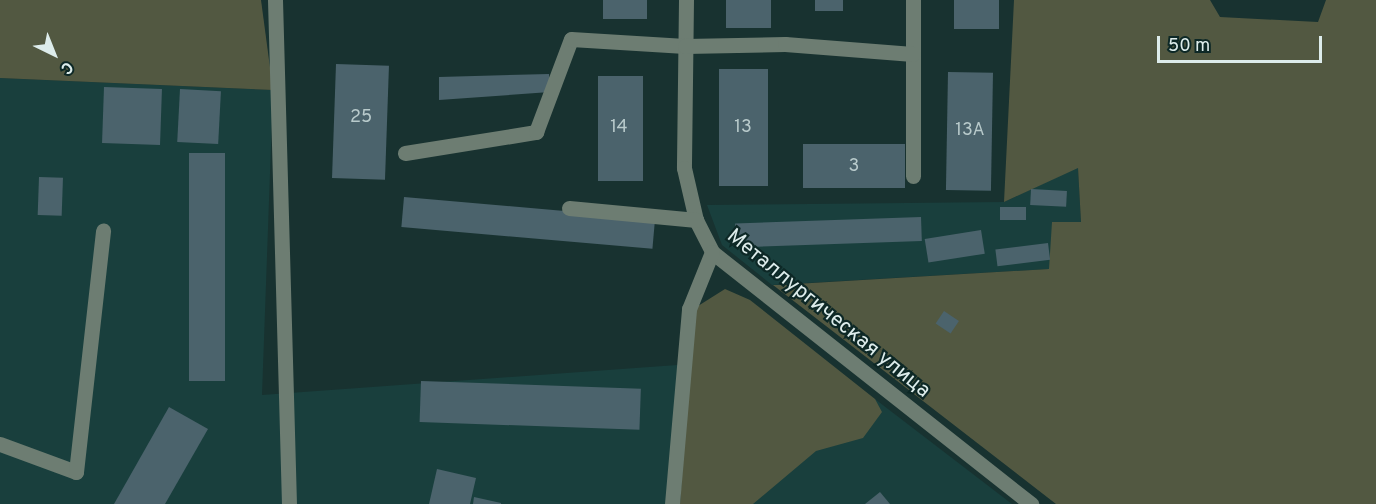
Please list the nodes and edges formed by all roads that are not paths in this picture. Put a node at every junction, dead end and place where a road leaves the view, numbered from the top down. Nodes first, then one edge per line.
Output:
1 (275, 0) edge
2 (686, 0) edge
3 (913, 0) edge
4 (685, 46) junction
5 (913, 54) junction
6 (405, 153) dead end
7 (913, 176) dead end
8 (569, 208) dead end
9 (696, 220) junction
10 (103, 231) dead end
11 (712, 252) junction
12 (0, 444) edge
13 (289, 504) edge
14 (672, 504) edge
15 (1031, 504) edge

1 - 13 street
2 - 4 street, Металлургическая улица
3 - 5 street
4 - 5 street
4 - 6 street
4 - 9 street, Металлургическая улица
5 - 7 street
8 - 9 street
9 - 11 street, Металлургическая улица
10 - 12 street
11 - 14 street
11 - 15 street, Металлургическая улица

